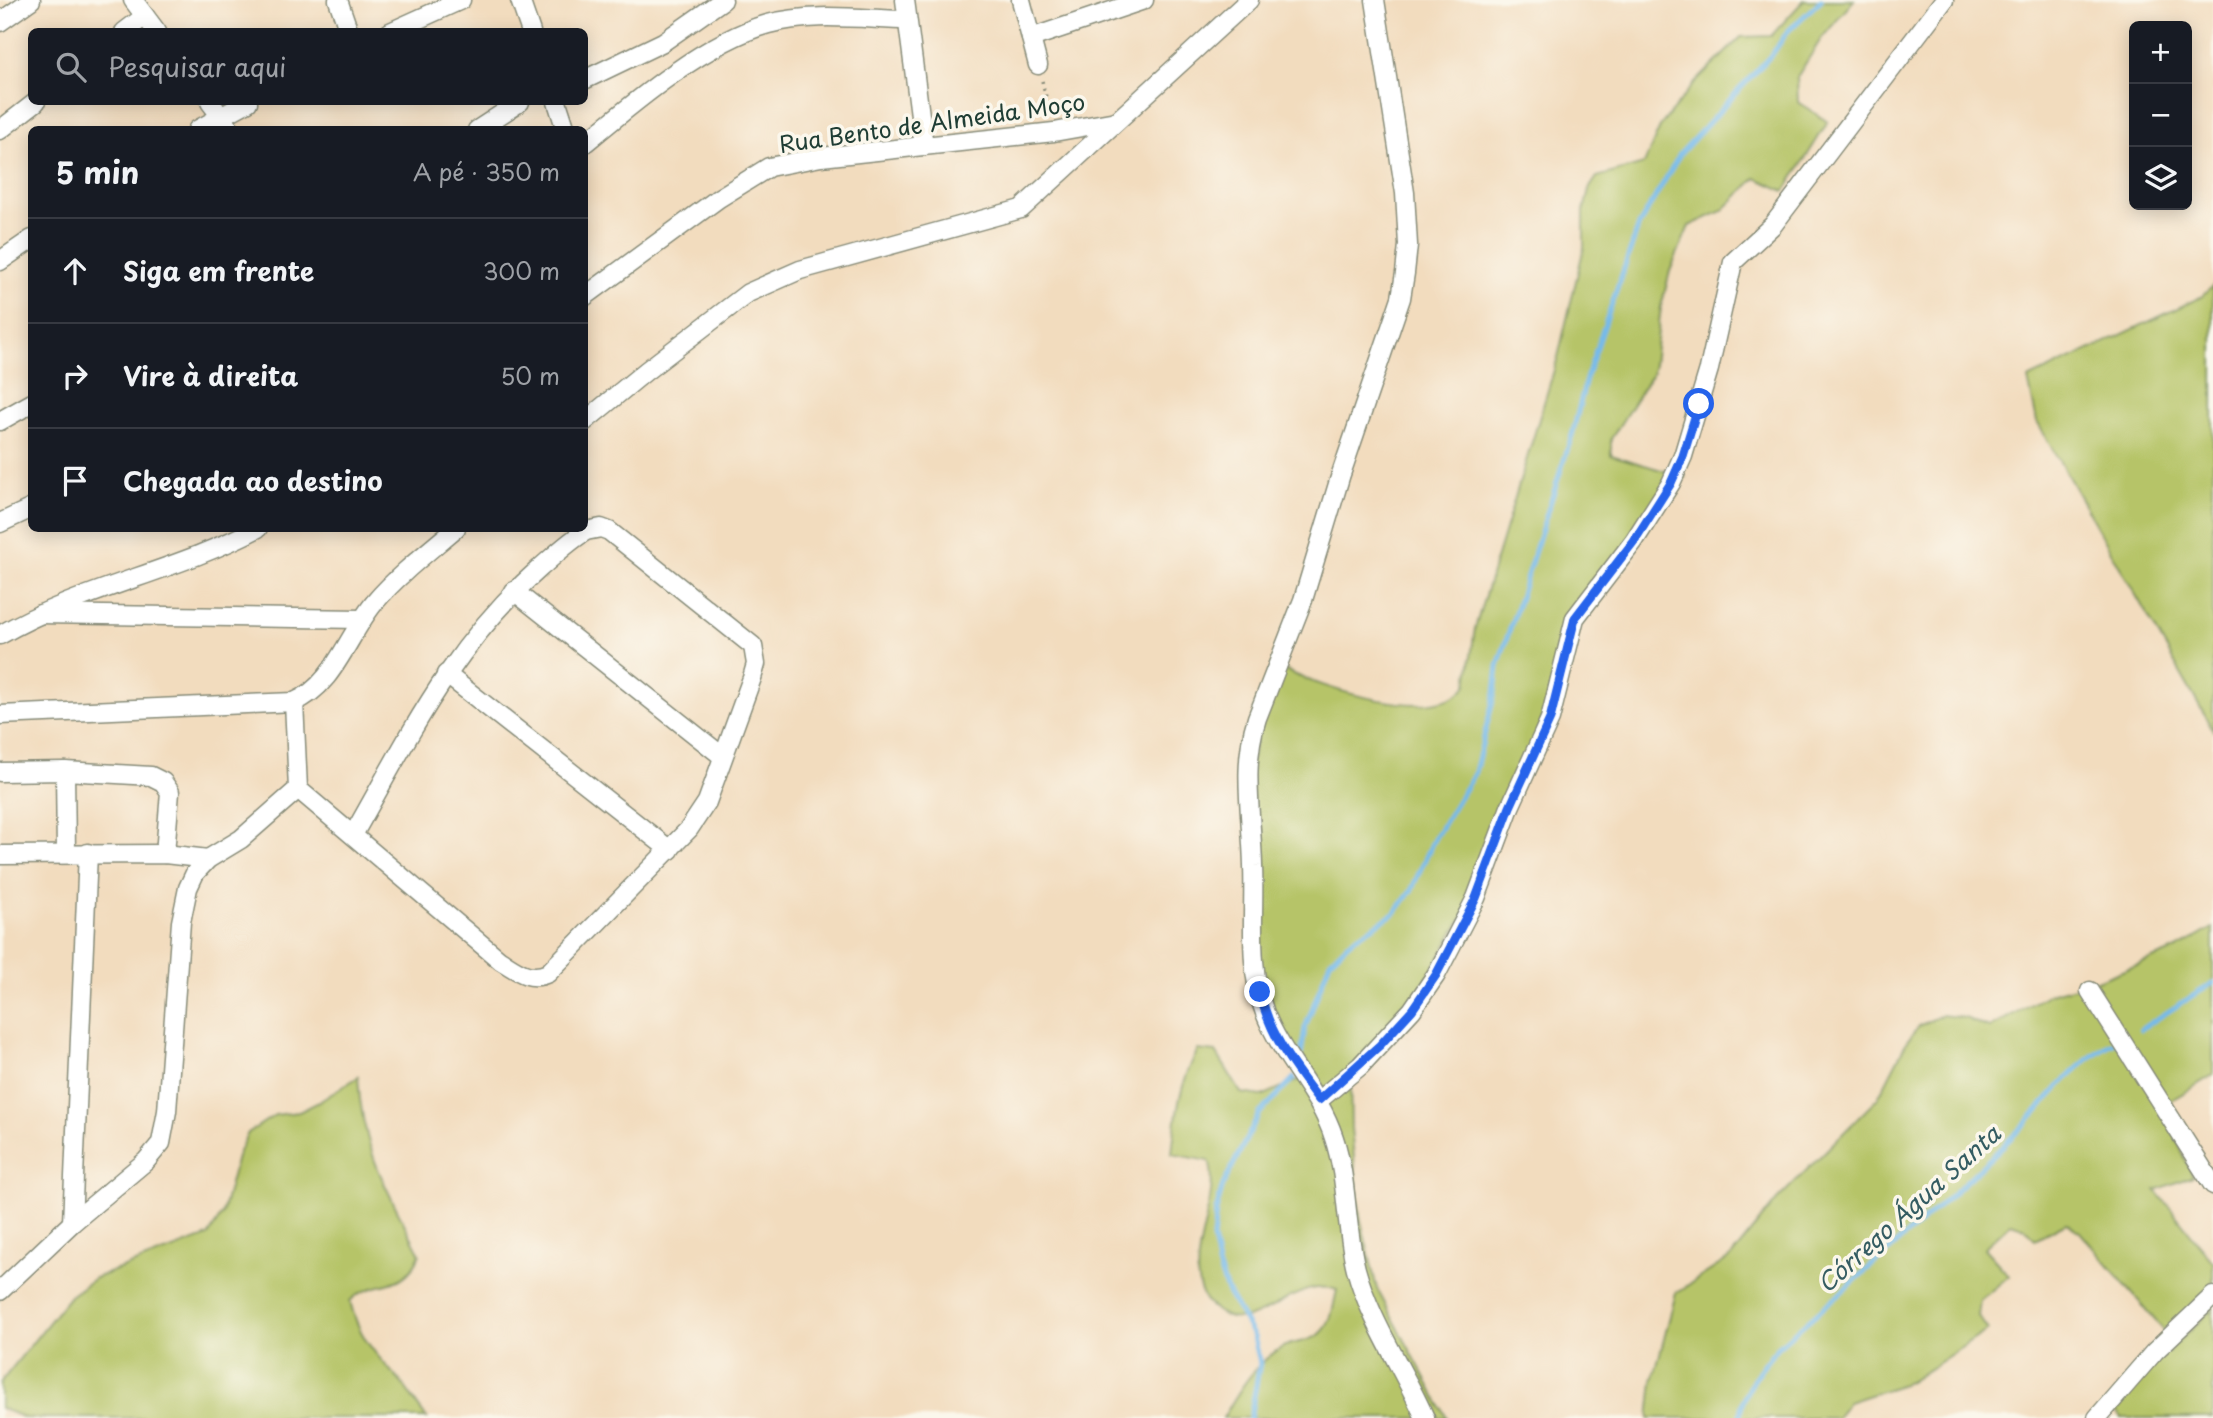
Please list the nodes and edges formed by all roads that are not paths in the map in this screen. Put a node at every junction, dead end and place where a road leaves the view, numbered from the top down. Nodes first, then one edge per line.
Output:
1 (31, 0) edge
2 (132, 0) edge
3 (338, 0) edge
4 (461, 0) edge
5 (520, 0) edge
6 (723, 0) edge
7 (905, 0) edge
8 (1021, 0) edge
9 (1144, 0) edge
10 (1249, 0) edge
11 (1375, 0) edge
12 (1944, 0) edge
13 (145, 16) junction
14 (907, 20) junction
15 (0, 23) edge
16 (129, 28) edge
17 (154, 28) edge
18 (348, 28) edge
19 (399, 28) edge
20 (530, 28) edge
21 (1031, 38) junction
22 (1038, 65) road end
23 (588, 78) edge
24 (32, 105) edge
25 (242, 105) edge
26 (515, 105) edge
27 (558, 105) edge
28 (220, 116) edge
29 (1116, 121) junction
30 (204, 126) edge
31 (483, 126) edge
32 (565, 126) edge
33 (0, 130) edge
34 (588, 141) edge
35 (924, 146) junction
36 (28, 241) edge
37 (3, 253) edge
38 (588, 294) edge
39 (28, 406) edge
40 (588, 419) edge
41 (0, 421) edge
42 (28, 510) edge
43 (0, 523) edge
44 (588, 531) edge
45 (249, 532) edge
46 (452, 532) edge
47 (584, 532) edge
48 (514, 591) junction
49 (40, 614) junction
50 (361, 619) junction
51 (0, 635) edge
52 (446, 674) junction
53 (294, 702) junction
54 (0, 715) edge
55 (722, 756) junction
56 (65, 771) junction
57 (0, 772) edge
58 (298, 789) junction
59 (353, 835) junction
60 (670, 850) junction
61 (66, 853) junction
62 (88, 853) junction
63 (165, 854) junction
64 (0, 855) edge
65 (208, 859) junction
66 (2090, 991) dead end
67 (1319, 1100) junction
68 (2213, 1185) edge
69 (72, 1223) junction
70 (4, 1283) edge
71 (2213, 1296) edge
72 (1425, 1418) edge
73 (2098, 1418) edge

1 - 15 street
2 - 13 street
3 - 18 street
4 - 19 street
5 - 20 street
6 - 23 street
7 - 14 street
8 - 21 street
9 - 21 street
10 - 29 street
11 - 67 street
12 - 67 street
13 - 16 street
13 - 17 street
14 - 34 street
14 - 35 street
21 - 22 street
24 - 33 street
25 - 28 street
26 - 31 street
27 - 32 street
28 - 30 street
29 - 35 street, Rua Bento de Almeida Moço
29 - 40 street
35 - 38 street, Rua Bento de Almeida Moço
36 - 37 street
39 - 41 street
42 - 43 street
44 - 55 street
45 - 49 street
46 - 50 street
47 - 48 street
48 - 52 street
48 - 55 street
49 - 50 street
49 - 51 street
50 - 53 street
52 - 59 street
52 - 60 street
53 - 54 street
53 - 58 street
55 - 60 street
56 - 57 street
56 - 61 street
56 - 63 street
58 - 59 street
58 - 65 street
59 - 60 street
61 - 62 street
61 - 64 street
62 - 63 street
62 - 69 street
63 - 65 street
65 - 69 street
66 - 68 street
67 - 72 street
69 - 70 street
71 - 73 street

